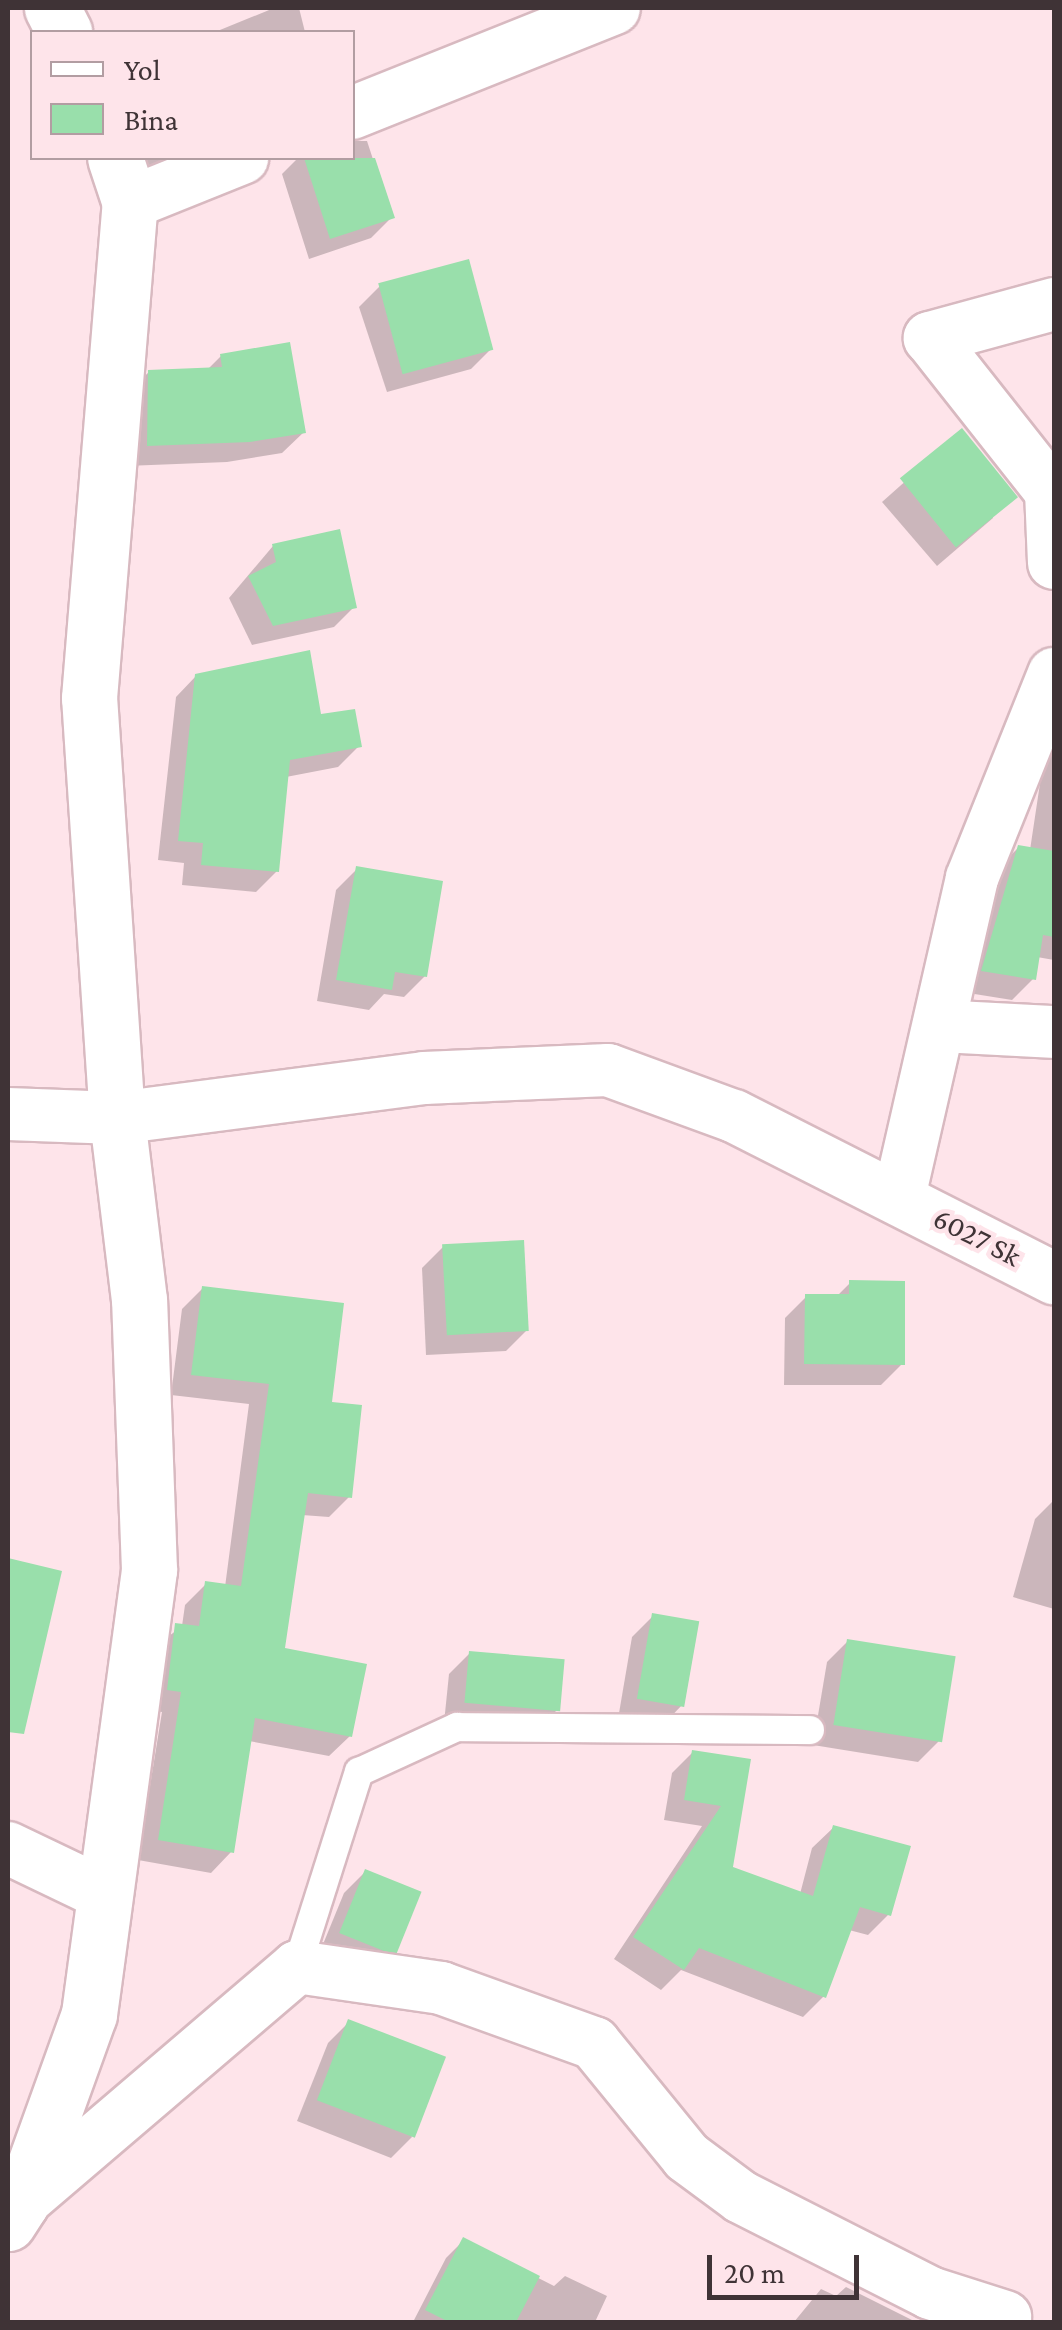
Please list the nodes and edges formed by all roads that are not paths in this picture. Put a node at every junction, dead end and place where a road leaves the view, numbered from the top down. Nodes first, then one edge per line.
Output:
1 (614, 8) edge
2 (355, 112) edge
3 (231, 160) edge
4 (122, 180) edge
5 (1054, 304) edge
6 (1054, 563) edge
7 (1054, 674) edge
8 (938, 1026) junction
9 (1054, 1032) edge
10 (8, 1114) edge
11 (117, 1118) junction
12 (899, 1197) junction
13 (1054, 1278) edge
14 (810, 1730) dead end
15 (8, 1848) edge
16 (104, 1894) junction
17 (297, 1967) junction
18 (14, 2213) edge
19 (1006, 2317) dead end

1 - 2 street
3 - 4 street
4 - 11 street
5 - 6 street
7 - 8 street
8 - 9 street
8 - 12 street
10 - 11 street, 6027 Sk
11 - 12 street, 6027 Sk
11 - 16 street
12 - 13 street, 6027 Sk
14 - 17 lane
15 - 16 street
16 - 18 street
17 - 18 street
17 - 19 street

